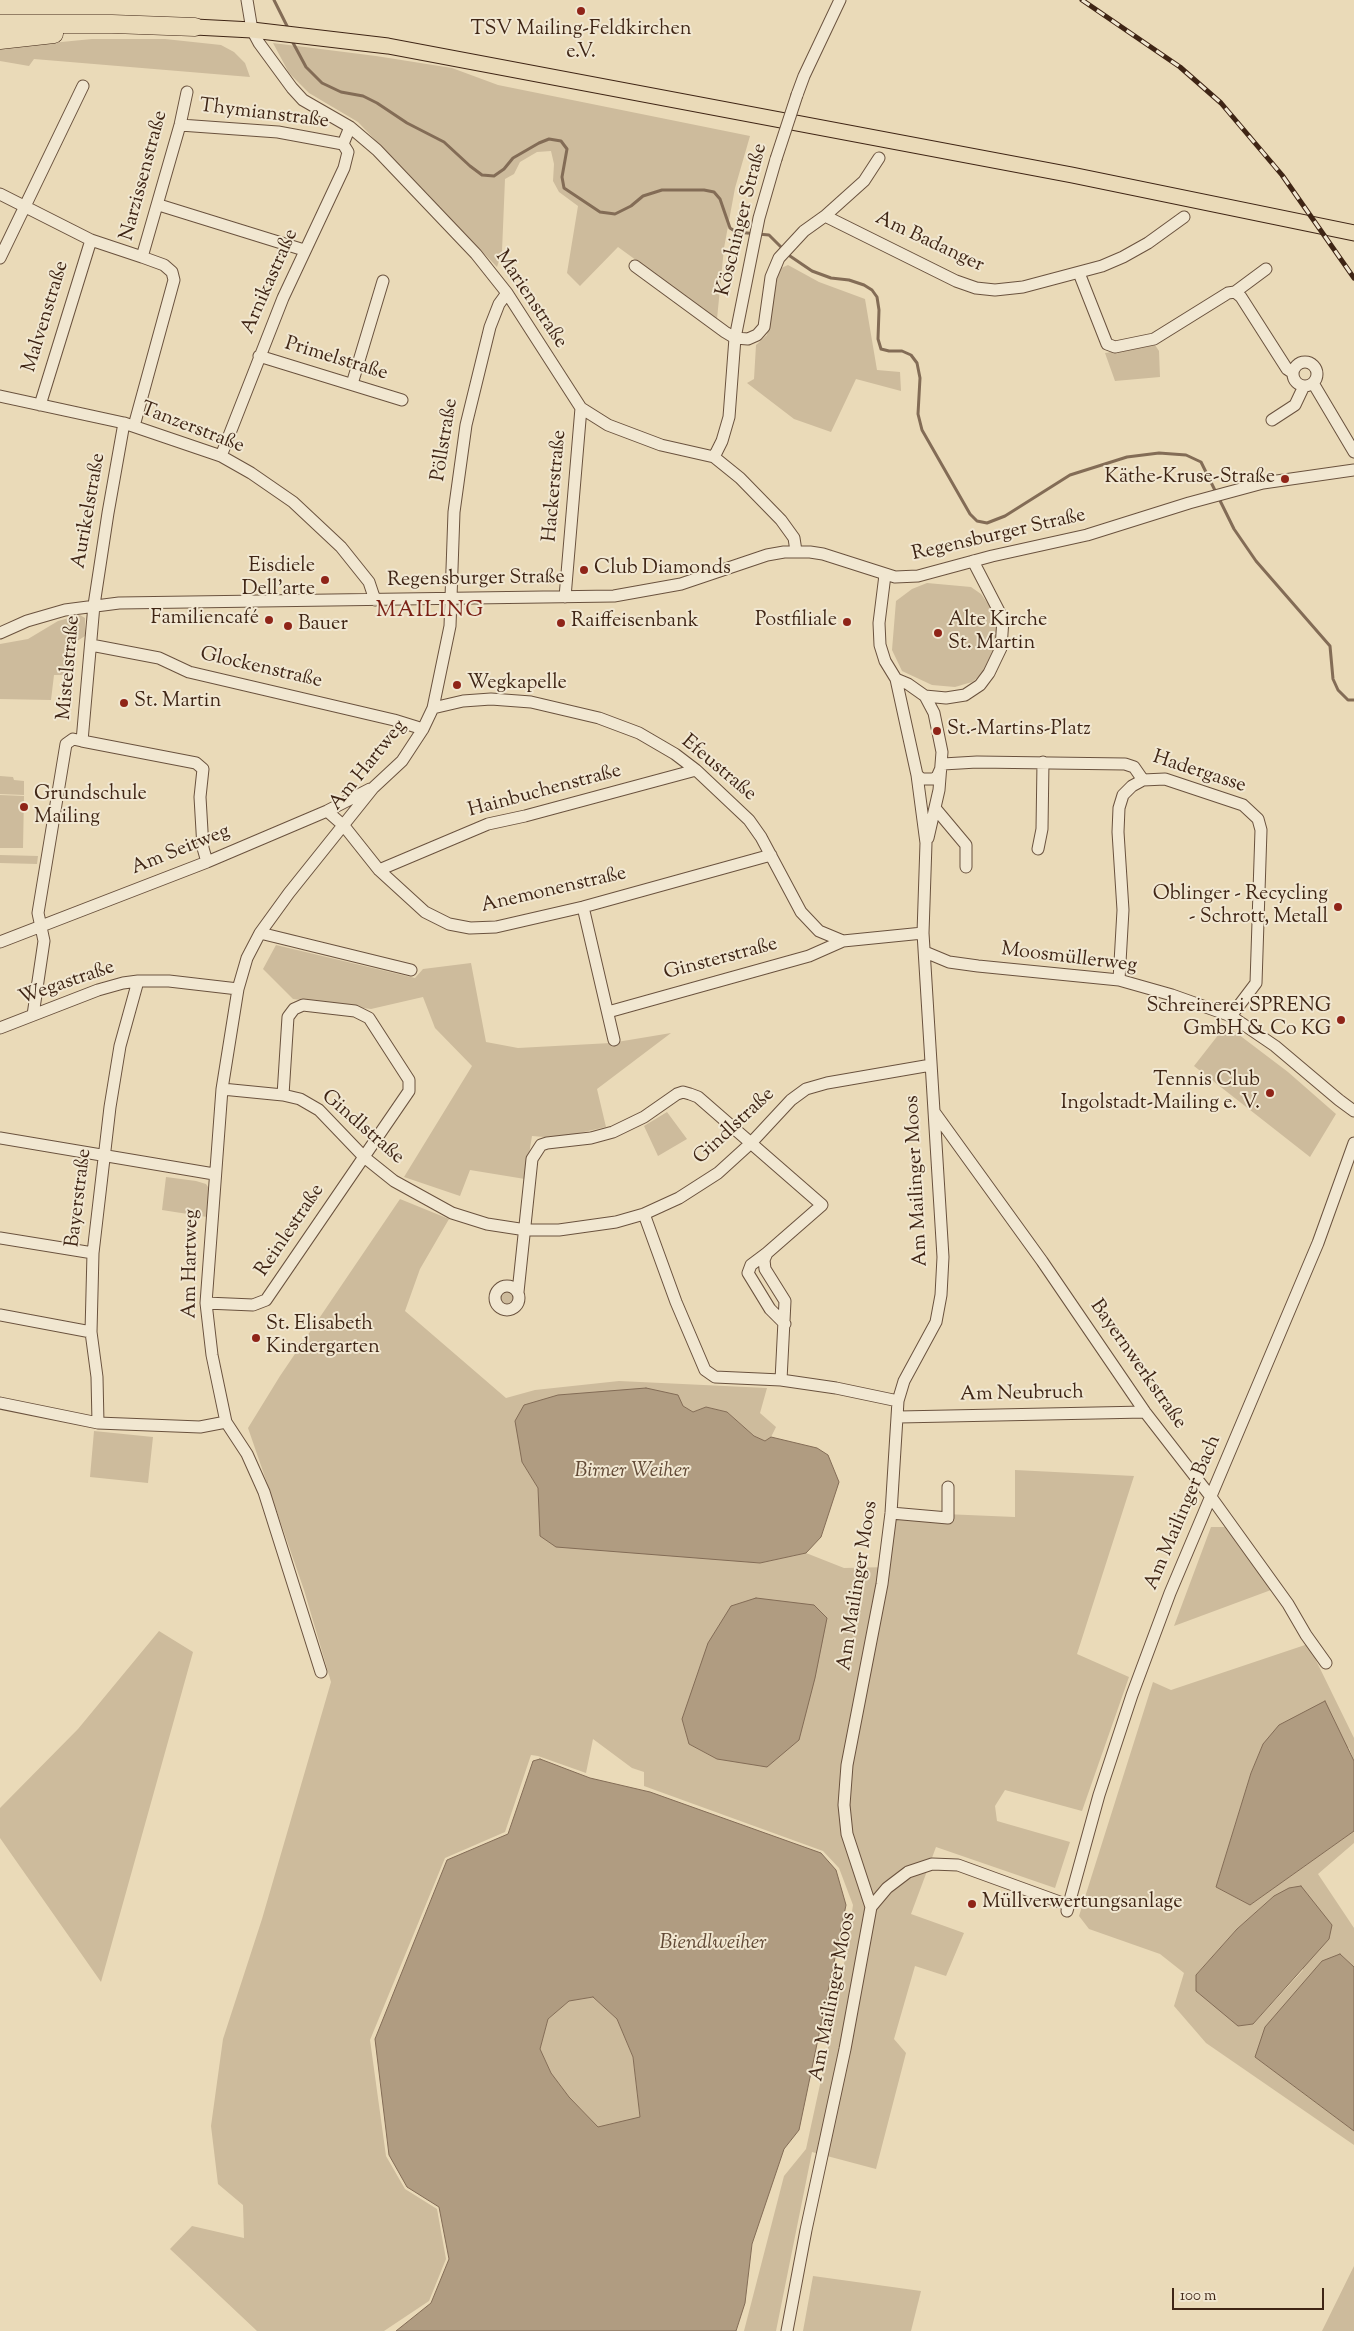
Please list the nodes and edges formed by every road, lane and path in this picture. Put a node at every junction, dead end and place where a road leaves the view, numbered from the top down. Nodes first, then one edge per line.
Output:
1 (247, 0) edge
2 (840, 0) edge
3 (0, 24) edge
4 (60, 24) junction
5 (164, 27) junction
6 (195, 27) joint
7 (0, 30) edge
8 (252, 30) junction
9 (0, 40) edge
10 (83, 86) dead end
11 (187, 92) dead end
12 (180, 125) junction
13 (350, 127) junction
14 (343, 144) junction
15 (879, 158) dead end
16 (0, 194) edge
17 (159, 205) junction
18 (24, 208) junction
19 (825, 216) junction
20 (1184, 217) dead end
21 (1354, 233) edge
22 (91, 240) junction
23 (304, 250) junction
24 (142, 257) junction
25 (0, 258) edge
26 (635, 266) dead end
27 (1266, 269) dead end
28 (1079, 273) junction
29 (383, 281) dead end
30 (1235, 292) junction
31 (507, 294) junction
32 (736, 338) junction
33 (259, 356) junction
34 (1292, 372) junction
35 (352, 384) junction
36 (1308, 384) junction
37 (0, 396) edge
38 (402, 400) dead end
39 (40, 405) junction
40 (581, 408) junction
41 (1272, 420) dead end
42 (129, 425) junction
43 (1354, 452) edge
44 (221, 456) junction
45 (714, 457) junction
46 (1354, 470) edge
47 (796, 551) junction
48 (973, 561) junction
49 (885, 575) junction
50 (565, 597) junction
51 (450, 599) junction
52 (375, 600) junction
53 (94, 605) junction
54 (0, 633) edge
55 (91, 645) junction
56 (896, 679) junction
57 (925, 696) junction
58 (433, 708) junction
59 (424, 729) junction
60 (82, 741) junction
61 (1043, 762) junction
62 (943, 764) junction
63 (696, 770) junction
64 (917, 775) junction
65 (1143, 780) junction
66 (373, 788) junction
67 (935, 808) junction
68 (327, 811) junction
69 (344, 826) junction
70 (926, 843) junction
71 (1038, 849) dead end
72 (771, 855) junction
73 (207, 862) junction
74 (966, 868) dead end
75 (379, 870) junction
76 (583, 907) junction
77 (42, 926) junction
78 (260, 933) junction
79 (923, 933) junction
80 (844, 941) junction
81 (0, 942) edge
82 (925, 952) junction
83 (411, 970) dead end
84 (1119, 980) junction
85 (138, 981) junction
86 (238, 989) junction
87 (608, 1012) junction
88 (33, 1015) junction
89 (1231, 1016) junction
90 (0, 1028) edge
91 (614, 1040) dead end
92 (931, 1065) junction
93 (222, 1089) junction
94 (283, 1094) junction
95 (1354, 1111) edge
96 (935, 1113) junction
97 (0, 1138) edge
98 (751, 1143) junction
99 (1354, 1143) edge
100 (104, 1157) junction
101 (364, 1157) junction
102 (214, 1174) junction
103 (644, 1214) junction
104 (526, 1230) junction
105 (0, 1238) edge
106 (93, 1253) junction
107 (767, 1253) junction
108 (518, 1292) dead end
109 (206, 1303) junction
110 (0, 1315) edge
111 (785, 1324) junction
112 (91, 1332) junction
113 (781, 1380) junction
114 (898, 1401) junction
115 (0, 1403) edge
116 (1145, 1412) junction
117 (898, 1417) junction
118 (226, 1422) junction
119 (98, 1423) junction
120 (948, 1487) dead end
121 (1211, 1497) junction
122 (892, 1513) junction
123 (1326, 1662) dead end
124 (321, 1672) dead end
125 (871, 1907) junction
126 (787, 2331) edge

1 - 8 street
2 - 32 street, Köschinger Straße, bridge
3 - 4 highway
4 - 5 highway
4 - 7 highway
5 - 6 highway
5 - 9 highway
6 - 8 main road
8 - 13 street, Marienstraße
8 - 21 main road
10 - 18 street
11 - 12 street, Narzissenstraße
12 - 14 street, Thymianstraße
12 - 17 street, Narzissenstraße
13 - 14 street, Arnikastraße
13 - 31 street, Marienstraße
14 - 23 street, Arnikastraße
15 - 19 street
16 - 18 street
17 - 23 street
17 - 24 street, Narzissenstraße
18 - 22 street
18 - 25 street
19 - 28 street, Am Badanger
19 - 32 street
20 - 28 street, Am Badanger
22 - 24 street
22 - 39 street, Malvenstraße
23 - 33 street, Arnikastraße
24 - 42 street, Narzissenstraße
26 - 32 street
27 - 30 street
28 - 30 street
29 - 35 street
30 - 34 street
31 - 40 street, Marienstraße
31 - 51 street, Pöllstraße
32 - 45 street, Köschinger Straße
33 - 35 street, Primelstraße
33 - 44 street, Arnikastraße
34 - 36 street
34 - 36 street
35 - 38 street, Primelstraße
36 - 41 street
36 - 43 street
37 - 39 street, Tanzerstraße
39 - 42 street, Tanzerstraße
40 - 45 street, Marienstraße
40 - 50 street, Hackerstraße
42 - 44 street, Tanzerstraße
42 - 53 street, Aurikelstraße
44 - 52 street, Tanzerstraße
45 - 47 street, Marienstraße
46 - 48 street, Regensburger Straße
47 - 49 street, Regensburger Straße
47 - 50 street, Regensburger Straße
48 - 49 street, Regensburger Straße
48 - 57 street, Am Mailinger Moos
49 - 56 street, Am Mailinger Moos
50 - 51 street, Regensburger Straße
51 - 52 street, Regensburger Straße
51 - 58 street, Am Hartweg
52 - 53 street, Regensburger Straße
53 - 54 street, Regensburger Straße
53 - 55 street, Mistelstraße
55 - 59 street, Glockenstraße
55 - 60 street, Mistelstraße
56 - 57 street, Am Mailinger Moos
56 - 64 street, Am Mailinger Moos
57 - 62 street, Am Mailinger Moos
58 - 59 street, Am Hartweg
58 - 63 street, Efeustraße
59 - 66 street, Am Hartweg
60 - 73 street
60 - 77 street, Mistelstraße
61 - 62 street, Hadergasse
61 - 65 street, Hadergasse
61 - 71 street
62 - 64 street
62 - 67 street, Am Mailinger Moos
63 - 72 street, Efeustraße
63 - 75 street, Hainbuchenstraße
64 - 70 street, Am Mailinger Moos
65 - 84 street
65 - 89 street, Hadergasse
66 - 68 street, Am Seitweg
66 - 69 street, Am Hartweg
67 - 70 street, Am Mailinger Moos
67 - 74 street
68 - 69 street, Anemonenstraße
68 - 73 street, Am Seitweg
69 - 75 street, Anemonenstraße
69 - 78 street, Am Hartweg
70 - 79 street, Am Mailinger Moos
72 - 76 street, Anemonenstraße
72 - 80 street, Efeustraße
73 - 77 street, Am Seitweg
75 - 76 street, Anemonenstraße
76 - 87 street
77 - 81 street, Am Seitweg
77 - 88 street, Mistelstraße
78 - 83 street
78 - 86 street, Am Hartweg
79 - 80 street, Efeustraße
79 - 82 street, Am Mailinger Moos
80 - 87 street, Ginsterstraße
82 - 84 street, Moosmüllerweg
82 - 92 street, Am Mailinger Moos
84 - 89 street, Moosmüllerweg
85 - 86 street, Wegastraße
85 - 88 street, Wegastraße
85 - 100 street, Bayerstraße
86 - 93 street, Am Hartweg
87 - 91 street
88 - 90 street, Wegastraße
89 - 95 street, Moosmüllerweg
92 - 96 street, Am Mailinger Moos
92 - 98 street, Gindlstraße
93 - 94 street, Gindlstraße
93 - 102 street, Am Hartweg
94 - 101 street, Gindlstraße
94 - 101 street, Reinlestraße
96 - 114 street, Am Mailinger Moos
96 - 116 street, Bayernwerkstraße
97 - 100 street
98 - 103 street, Gindlstraße
98 - 104 street
98 - 107 street
99 - 121 street, Am Mailinger Bach
100 - 102 street
100 - 106 street, Bayerstraße
101 - 104 street, Gindlstraße
101 - 109 street, Reinlestraße
102 - 109 street, Am Hartweg
103 - 104 street, Gindlstraße
103 - 113 street
104 - 108 street
105 - 106 street
106 - 112 street, Bayerstraße
107 - 111 street
107 - 111 street
109 - 118 street, Am Hartweg
110 - 112 street
111 - 113 street
112 - 119 street, Bayerstraße
113 - 114 street
114 - 117 street, Am Mailinger Moos
115 - 119 street
116 - 117 street, Am Neubruch
116 - 121 street, Bayernwerkstraße
117 - 122 street, Am Mailinger Moos
118 - 119 street
118 - 124 street, Am Hartweg
120 - 122 street
121 - 123 street, Bayernwerkstraße
121 - 125 street, Am Mailinger Bach
122 - 125 street, Am Mailinger Moos
125 - 126 street, Am Mailinger Moos

